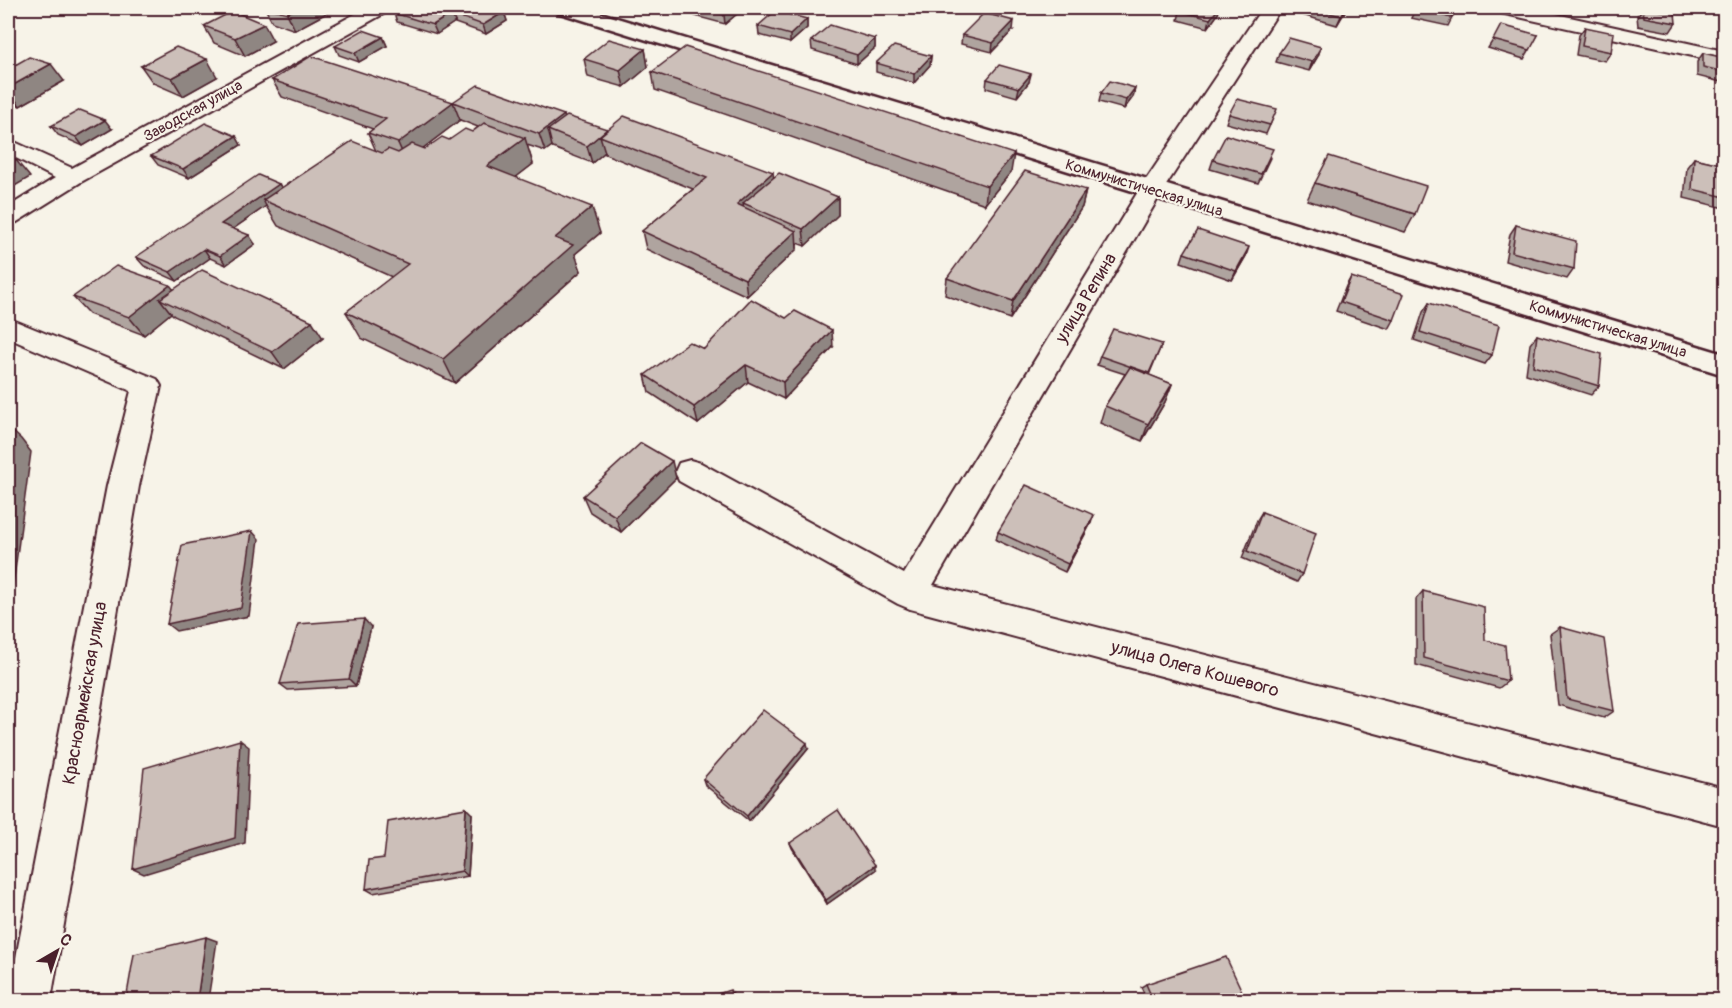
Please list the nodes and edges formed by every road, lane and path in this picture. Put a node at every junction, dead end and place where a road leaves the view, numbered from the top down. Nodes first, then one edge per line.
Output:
1 (380, 8) edge
2 (564, 8) edge
3 (1271, 8) edge
4 (1505, 8) edge
5 (1725, 57) edge
6 (8, 146) edge
7 (73, 177) junction
8 (1151, 190) junction
9 (8, 218) edge
10 (8, 327) edge
11 (1725, 365) edge
12 (690, 472) dead end
13 (910, 594) junction
14 (1725, 807) edge
15 (29, 1000) edge

1 - 7 street, Заводская улица
2 - 8 street, Коммунистическая улица
3 - 8 street, улица Репина
4 - 5 street
6 - 7 street
7 - 9 street, Заводская улица
8 - 11 street, Коммунистическая улица
8 - 13 street, улица Репина
10 - 15 street, Красноармейская улица
12 - 13 street, улица Олега Кошевого
13 - 14 street, улица Олега Кошевого

